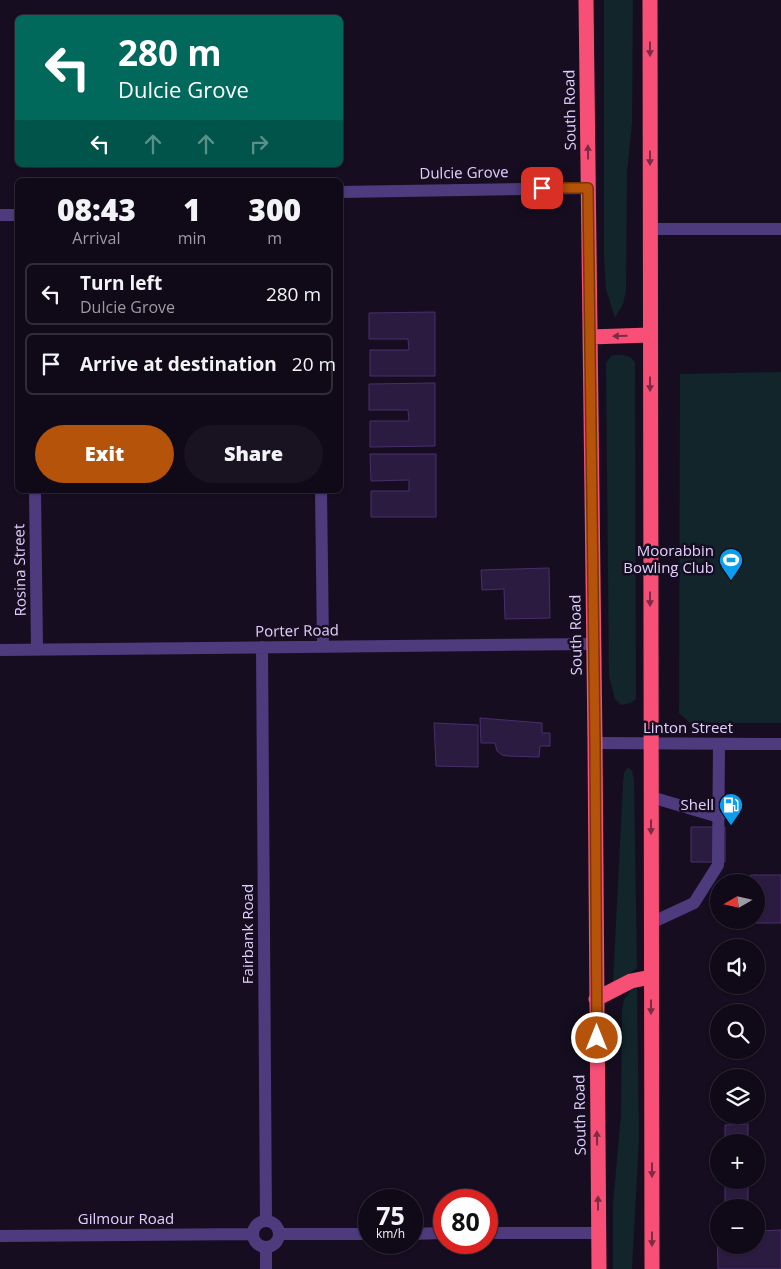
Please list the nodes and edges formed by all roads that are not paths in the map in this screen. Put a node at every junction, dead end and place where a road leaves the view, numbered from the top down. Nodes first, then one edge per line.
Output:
1 (586, 0) edge
2 (650, 0) edge
3 (588, 188) junction
4 (343, 192) edge
5 (0, 215) edge
6 (15, 215) edge
7 (650, 229) junction
8 (781, 229) edge
9 (650, 336) junction
10 (590, 337) junction
11 (35, 493) edge
12 (321, 493) edge
13 (594, 644) junction
14 (323, 646) junction
15 (262, 647) junction
16 (37, 649) junction
17 (0, 650) edge
18 (595, 743) junction
19 (650, 744) junction
20 (719, 744) junction
21 (781, 744) edge
22 (651, 797) junction
23 (719, 817) junction
24 (651, 923) junction
25 (651, 977) junction
26 (596, 999) junction
27 (266, 1221) junction
28 (498, 1233) edge
29 (598, 1233) junction
30 (252, 1234) junction
31 (279, 1234) junction
32 (358, 1234) edge
33 (0, 1236) edge
34 (266, 1248) junction
35 (266, 1269) edge
36 (599, 1269) edge
37 (652, 1269) edge

3 -> 1 highway, South Road
2 -> 7 highway
3 - 4 street, Dulcie Grove
3 - 10 highway, South Road
5 - 6 street
7 - 8 street
7 - 9 highway
9 -> 10 highway
9 -> 19 highway
10 - 13 highway, South Road
11 - 16 street, Rosina Street
12 - 14 street
13 - 14 street, Porter Road
13 - 18 highway, South Road
14 - 15 street, Porter Road
15 - 16 street, Porter Road
15 - 27 street, Fairbank Road
16 - 17 street, Porter Road
18 - 19 street, Linton Street
18 - 26 highway, South Road
19 - 20 street, Linton Street
19 - 22 highway
20 - 21 street, Linton Street
20 - 23 street
22 - 23 street
22 -> 24 highway
23 - 24 street
24 - 25 highway
25 - 26 highway
25 -> 37 highway
29 -> 26 highway, South Road
27 - 30 street
27 - 31 street
28 - 29 street
29 - 36 highway, South Road
30 - 33 street, Gilmour Road
30 - 34 street
31 - 32 street
31 - 34 street
34 - 35 street

